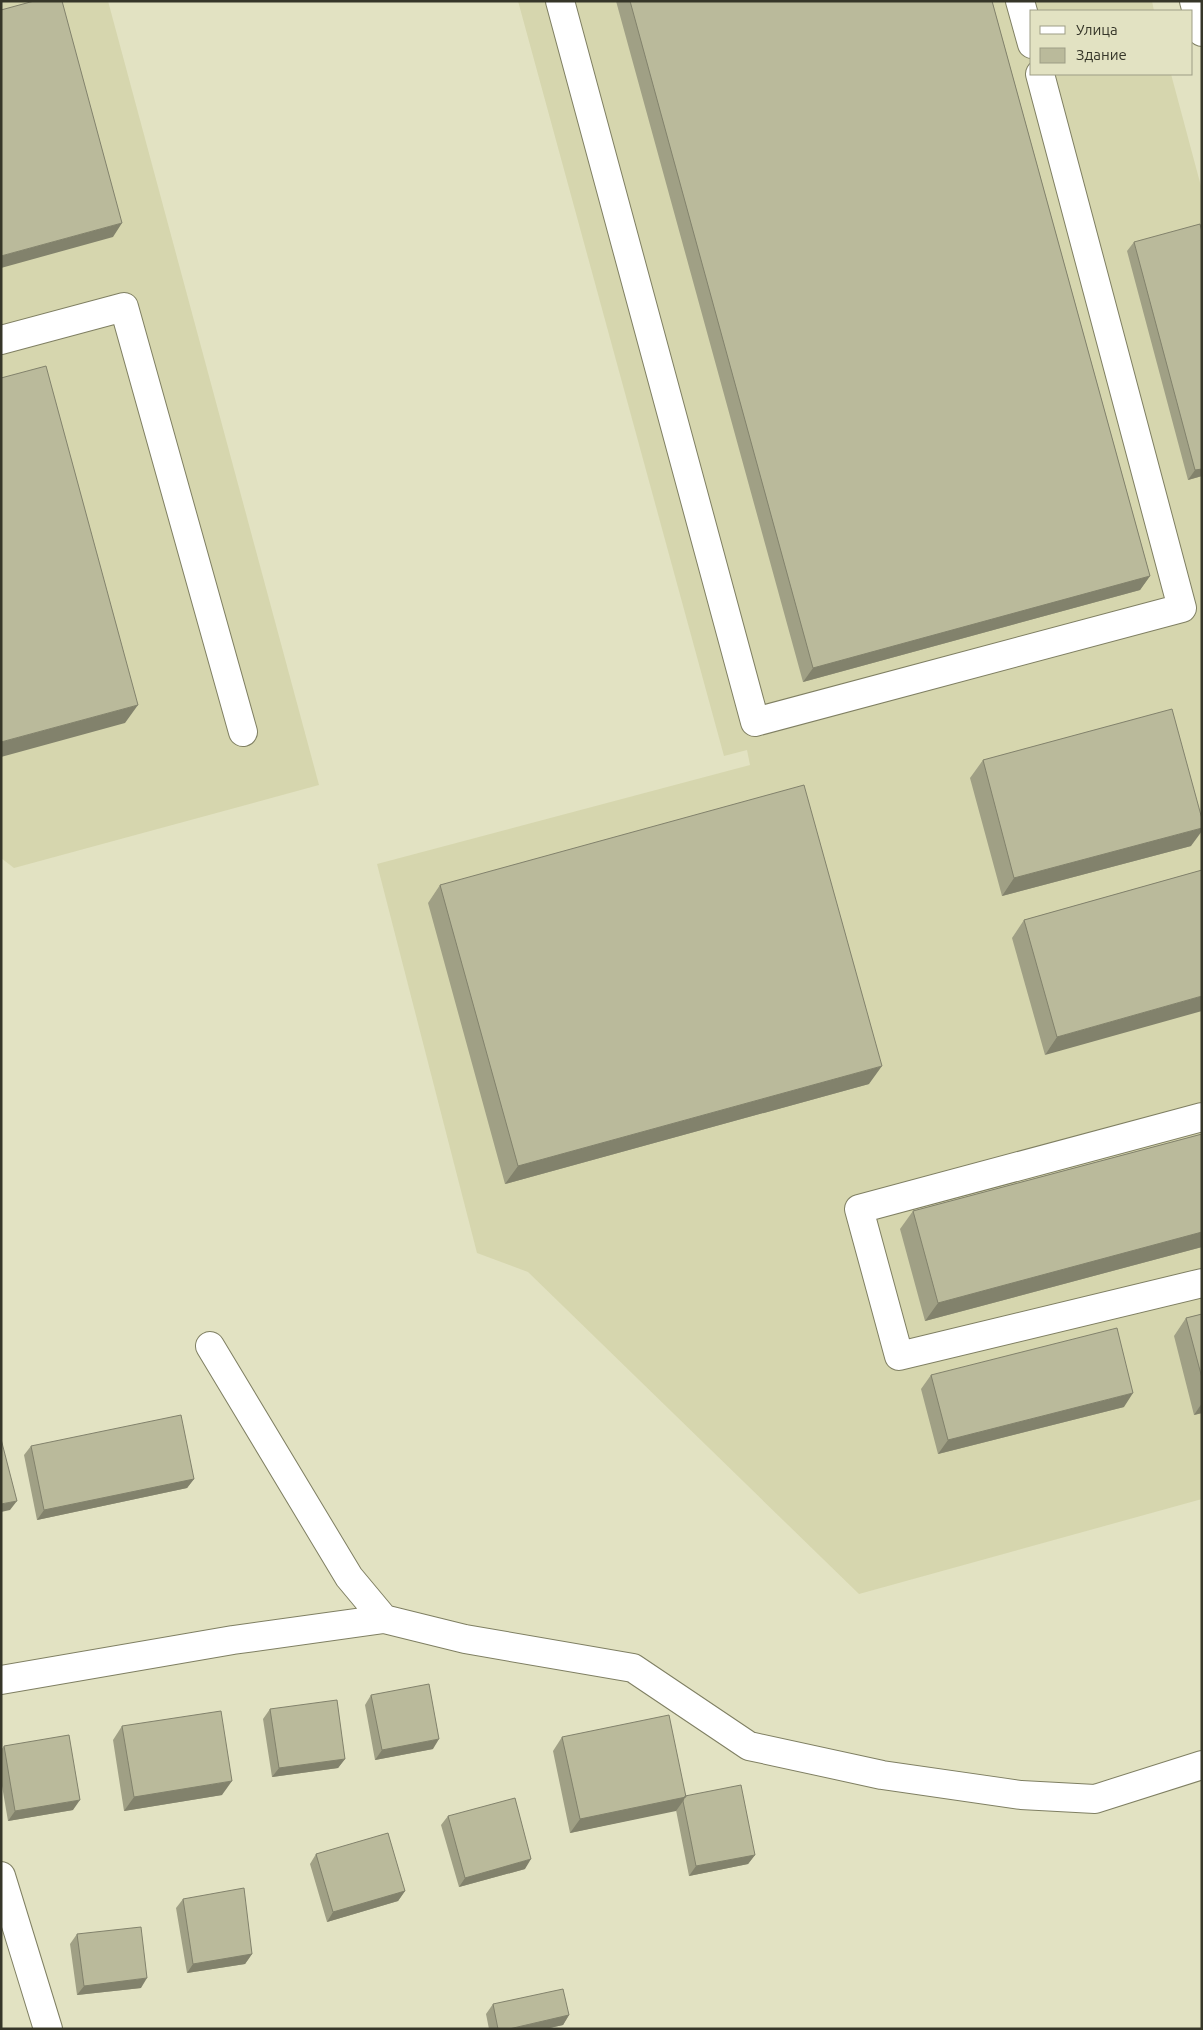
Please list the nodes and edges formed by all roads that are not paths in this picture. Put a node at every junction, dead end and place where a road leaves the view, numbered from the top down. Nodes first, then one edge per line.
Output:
1 (560, 1) edge
2 (1020, 1) edge
3 (1194, 1) edge
4 (1202, 32) edge
5 (1030, 37) edge
6 (1040, 75) edge
7 (1, 340) edge
8 (243, 732) dead end
9 (1202, 1117) edge
10 (1202, 1283) edge
11 (210, 1346) dead end
12 (384, 1619) junction
13 (1, 1680) edge
14 (1202, 1765) edge
15 (1, 1876) edge
16 (48, 2029) edge

1 - 6 street
2 - 5 street
3 - 4 street
7 - 8 street
9 - 10 street
11 - 12 street
12 - 13 street
12 - 14 street
15 - 16 street

